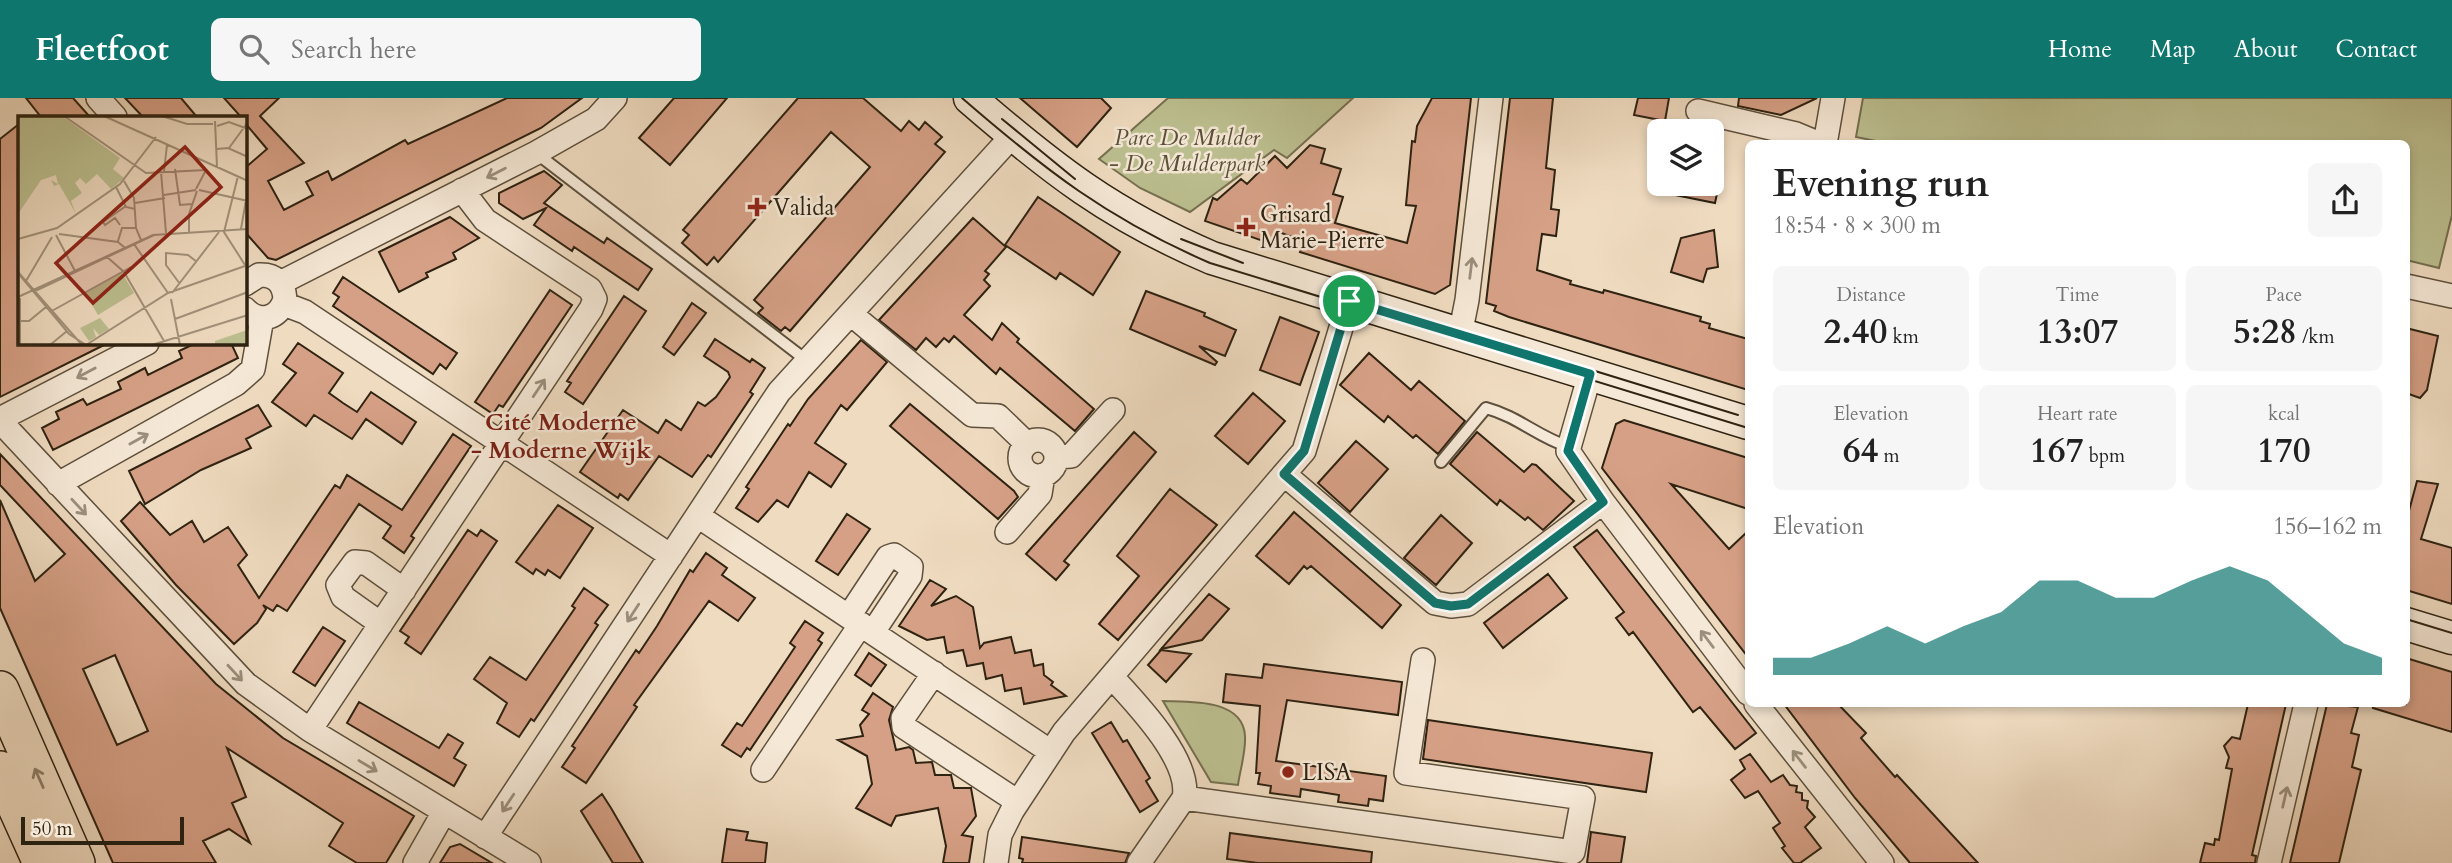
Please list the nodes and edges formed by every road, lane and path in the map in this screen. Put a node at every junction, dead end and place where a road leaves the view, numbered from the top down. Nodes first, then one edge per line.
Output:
1 (98, 98) edge
2 (615, 98) edge
3 (970, 98) edge
4 (1491, 98) edge
5 (1833, 98) edge
6 (1698, 111) dead end
7 (114, 116) edge
8 (1013, 135) junction
9 (1812, 140) edge
10 (1824, 140) edge
11 (536, 153) junction
12 (461, 190) junction
13 (248, 275) edge
14 (2410, 287) edge
15 (282, 293) junction
16 (2452, 296) edge
17 (1349, 301) junction
18 (254, 313) edge
19 (851, 314) junction
20 (1460, 335) junction
21 (143, 345) edge
22 (806, 360) junction
23 (1590, 374) junction
24 (1113, 410) dead end
25 (0, 420) edge
26 (1745, 422) edge
27 (501, 445) junction
28 (1569, 447) junction
29 (1441, 462) dead end
30 (1050, 466) junction
31 (1284, 474) junction
32 (58, 484) junction
33 (1603, 502) junction
34 (698, 516) junction
35 (1007, 532) dead end
36 (671, 556) junction
37 (404, 590) junction
38 (381, 624) junction
39 (861, 624) junction
40 (2410, 625) edge
41 (2452, 638) edge
42 (1418, 668) dead end
43 (934, 673) junction
44 (1112, 677) junction
45 (1745, 689) edge
46 (0, 690) edge
47 (1758, 707) edge
48 (2305, 707) edge
49 (310, 730) junction
50 (1051, 752) junction
51 (0, 770) edge
52 (763, 770) dead end
53 (1184, 799) junction
54 (1018, 802) junction
55 (444, 812) junction
56 (485, 837) junction
57 (41, 863) edge
58 (76, 863) edge
59 (415, 863) edge
60 (529, 863) edge
61 (996, 863) edge
62 (1139, 863) edge
63 (1882, 863) edge
64 (2269, 863) edge

1 - 7 street
2 - 11 street
3 - 8 main road
20 -> 4 street
5 - 10 street
6 - 9 street
8 - 17 main road
8 - 19 street
11 -> 12 street
11 - 22 lane
12 - 15 street
27 -> 12 street
13 - 15 street
14 - 16 street
15 - 18 street
15 - 27 street
17 - 20 main road
17 - 31 street
32 -> 18 street
19 - 22 street
19 - 30 street
20 - 23 main road
21 -> 25 street
22 - 34 street
23 - 26 main road
23 - 28 street
24 - 30 street
25 - 32 street
27 - 36 street
27 - 37 street
28 - 29 lane
28 - 33 street
30 - 35 street
31 - 33 street
31 - 44 street
32 -> 49 street
45 -> 33 street
34 - 36 street
34 - 39 street
36 -> 56 street
37 - 38 street
37 - 38 street
38 - 49 street
39 - 43 street
39 - 52 street
40 - 41 main road
42 - 53 street
43 - 50 street
43 - 54 street
44 - 50 street
44 - 53 street
58 -> 46 main road
63 -> 47 street
64 -> 48 street
49 -> 55 street
50 - 54 street
51 - 57 main road
53 - 62 street
54 - 61 street
55 - 56 street
55 - 59 street
56 - 60 street

